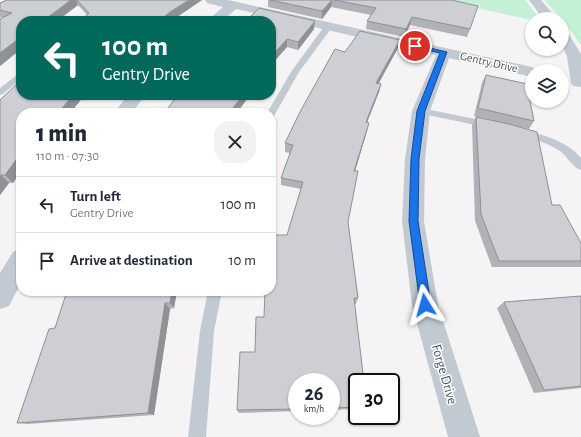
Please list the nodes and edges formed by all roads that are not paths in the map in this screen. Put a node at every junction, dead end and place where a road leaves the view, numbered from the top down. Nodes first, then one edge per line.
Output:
1 (211, 0) edge
2 (535, 0) edge
3 (233, 5) junction
4 (544, 12) edge
5 (220, 16) edge
6 (329, 26) junction
7 (569, 43) edge
8 (444, 52) junction
9 (525, 70) edge
10 (16, 79) edge
11 (569, 81) edge
12 (580, 83) edge
13 (0, 92) edge
14 (133, 100) edge
15 (126, 108) edge
16 (274, 108) edge
17 (421, 111) junction
18 (581, 166) edge
19 (16, 268) edge
20 (0, 296) edge
21 (213, 296) edge
22 (197, 437) edge
23 (464, 437) edge

1 - 3 street, Gentry Drive
2 - 4 street
3 - 5 street
3 - 6 street, Gentry Drive
6 - 8 street, Gentry Drive
6 - 16 lane
7 - 12 street
8 - 9 street, Gentry Drive
8 - 17 street, Forge Drive
10 - 13 lane
11 - 12 street
14 - 15 street
17 - 18 lane
17 - 23 street, Forge Drive
19 - 20 street
21 - 22 lane

